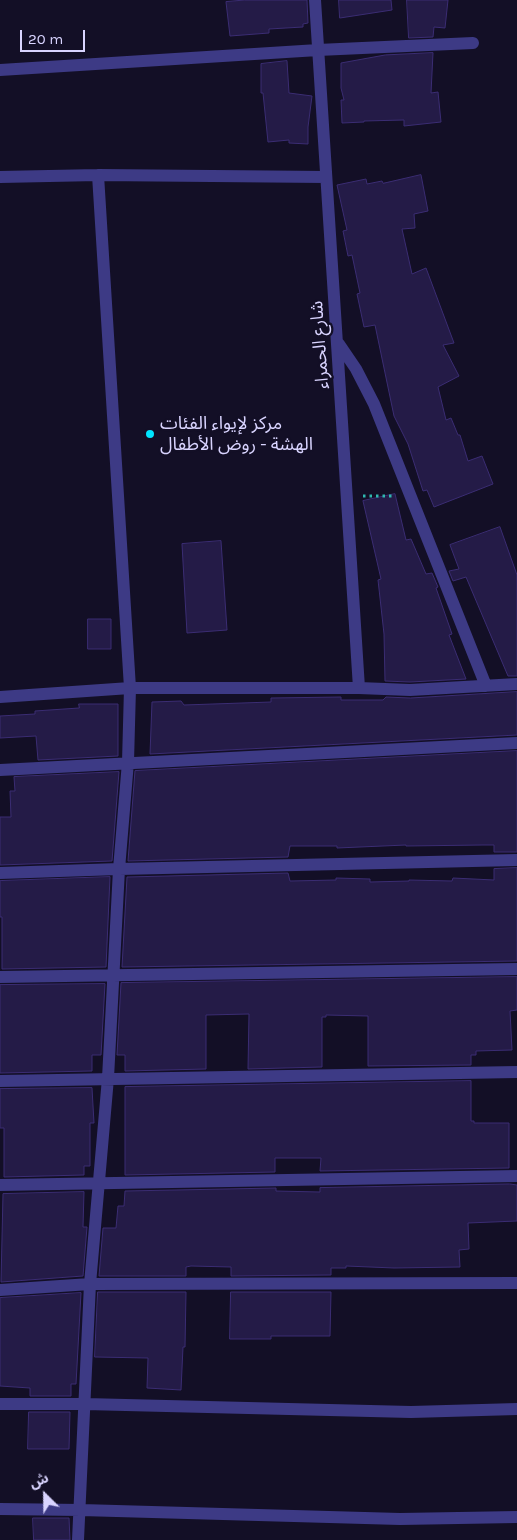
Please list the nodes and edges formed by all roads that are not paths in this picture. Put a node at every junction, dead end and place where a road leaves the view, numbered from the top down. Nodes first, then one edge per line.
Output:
1 (315, 0) edge
2 (473, 43) dead end
3 (318, 50) junction
4 (0, 70) edge
5 (98, 175) junction
6 (0, 177) edge
7 (326, 177) junction
8 (338, 343) junction
9 (517, 684) edge
10 (486, 686) junction
11 (130, 688) junction
12 (359, 688) junction
13 (0, 697) edge
14 (517, 743) edge
15 (128, 762) junction
16 (0, 770) edge
17 (517, 860) edge
18 (119, 869) junction
19 (0, 873) edge
20 (517, 969) edge
21 (113, 975) junction
22 (0, 977) edge
23 (517, 1072) edge
24 (108, 1078) junction
25 (0, 1081) edge
26 (517, 1176) edge
27 (98, 1183) junction
28 (0, 1185) edge
29 (517, 1282) edge
30 (90, 1284) junction
31 (0, 1290) edge
32 (0, 1404) edge
33 (85, 1404) junction
34 (517, 1409) edge
35 (0, 1509) edge
36 (81, 1510) junction
37 (517, 1517) edge
38 (78, 1540) edge

1 - 3 street, شارع الحمراء
2 - 3 street
3 - 4 street
3 - 7 street, شارع الحمراء
5 - 6 street
5 - 7 street
5 - 11 street
7 - 8 street, شارع الحمراء
8 - 10 street
8 - 12 street, شارع الحمراء
9 - 10 street
10 - 12 street
11 - 12 street
11 - 13 street
11 - 15 street
14 - 15 street
15 - 16 street
15 - 18 street
17 - 18 street
18 - 19 street
18 - 21 street
20 - 21 street
21 - 22 street
21 - 24 street
23 - 24 street
24 - 25 street
24 - 27 street
26 - 27 street
27 - 28 street
27 - 30 street
29 - 30 street
30 - 31 street
30 - 33 street
32 - 33 street
33 - 34 street
33 - 36 street
35 - 36 street
36 - 37 street
36 - 38 street

